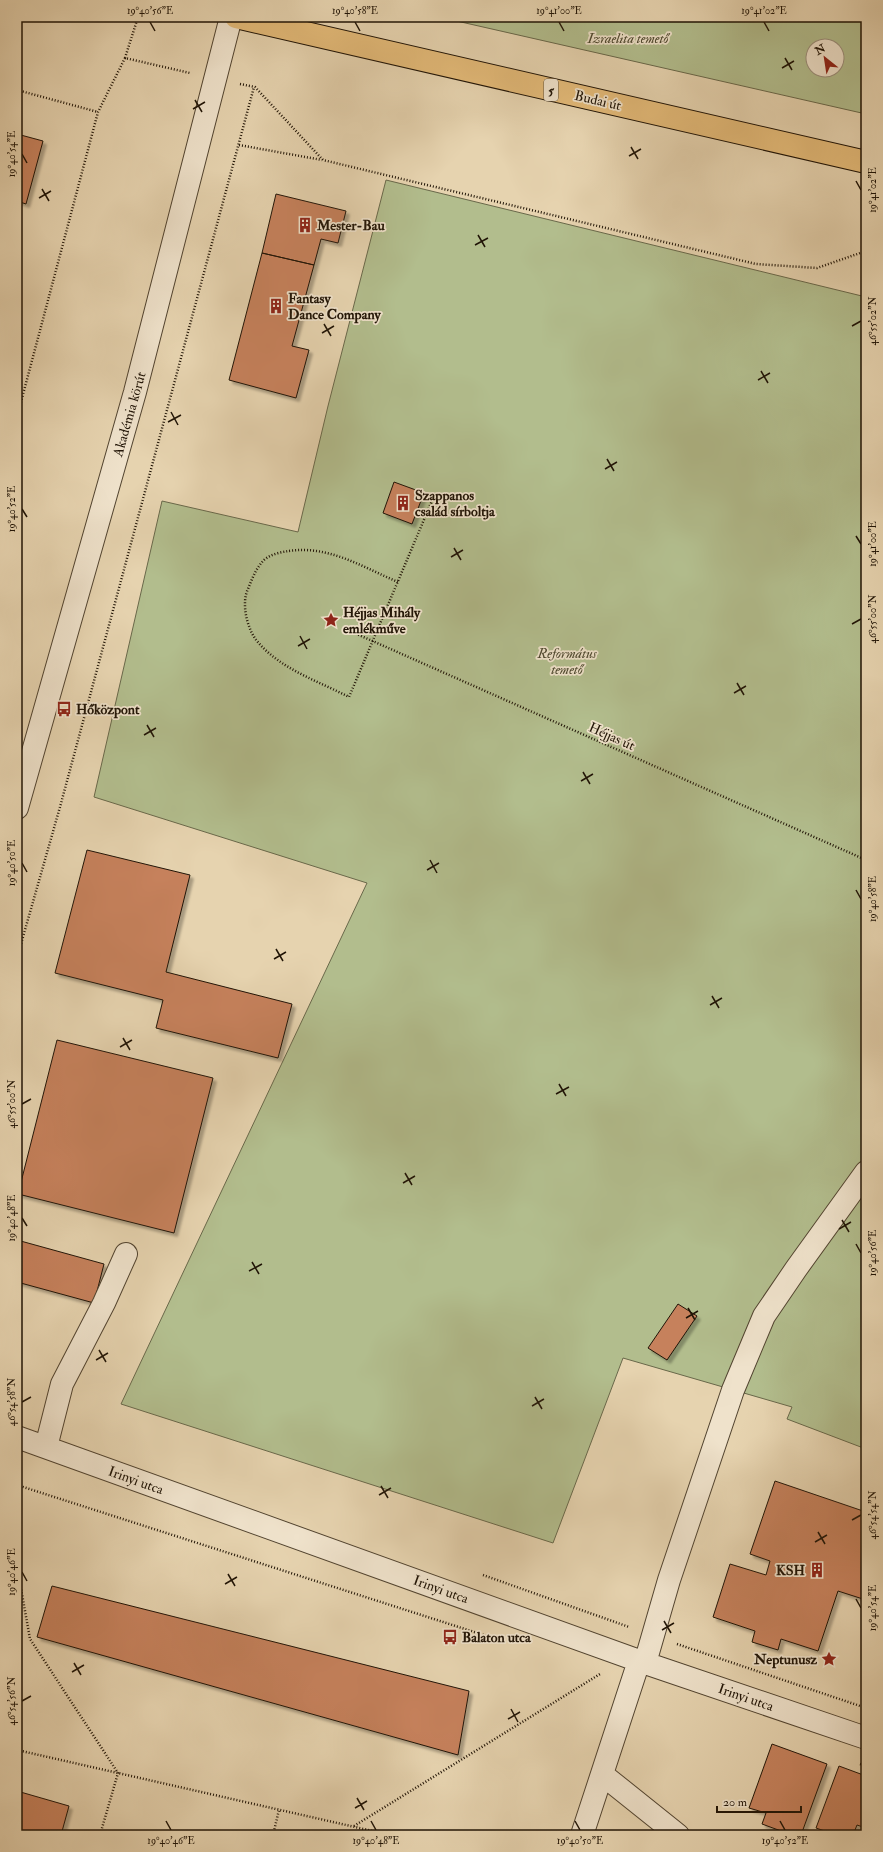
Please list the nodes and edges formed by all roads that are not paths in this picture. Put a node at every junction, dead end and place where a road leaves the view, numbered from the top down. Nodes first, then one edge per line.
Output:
1 (231, 17) edge
2 (236, 17) edge
3 (866, 162) edge
4 (17, 808) edge
5 (866, 1172) edge
6 (126, 1254) dead end
7 (17, 1437) edge
8 (46, 1448) junction
9 (642, 1662) junction
10 (866, 1738) edge
11 (603, 1775) junction
12 (582, 1835) edge
13 (678, 1835) edge

1 - 4 street, Akadémia körút
2 - 3 main road, Budai út / 5
5 - 9 street
6 - 8 street
7 - 8 street, Irinyi utca
8 - 9 street, Irinyi utca
9 - 10 street, Irinyi utca
9 - 11 street
11 - 12 street
11 - 13 street

